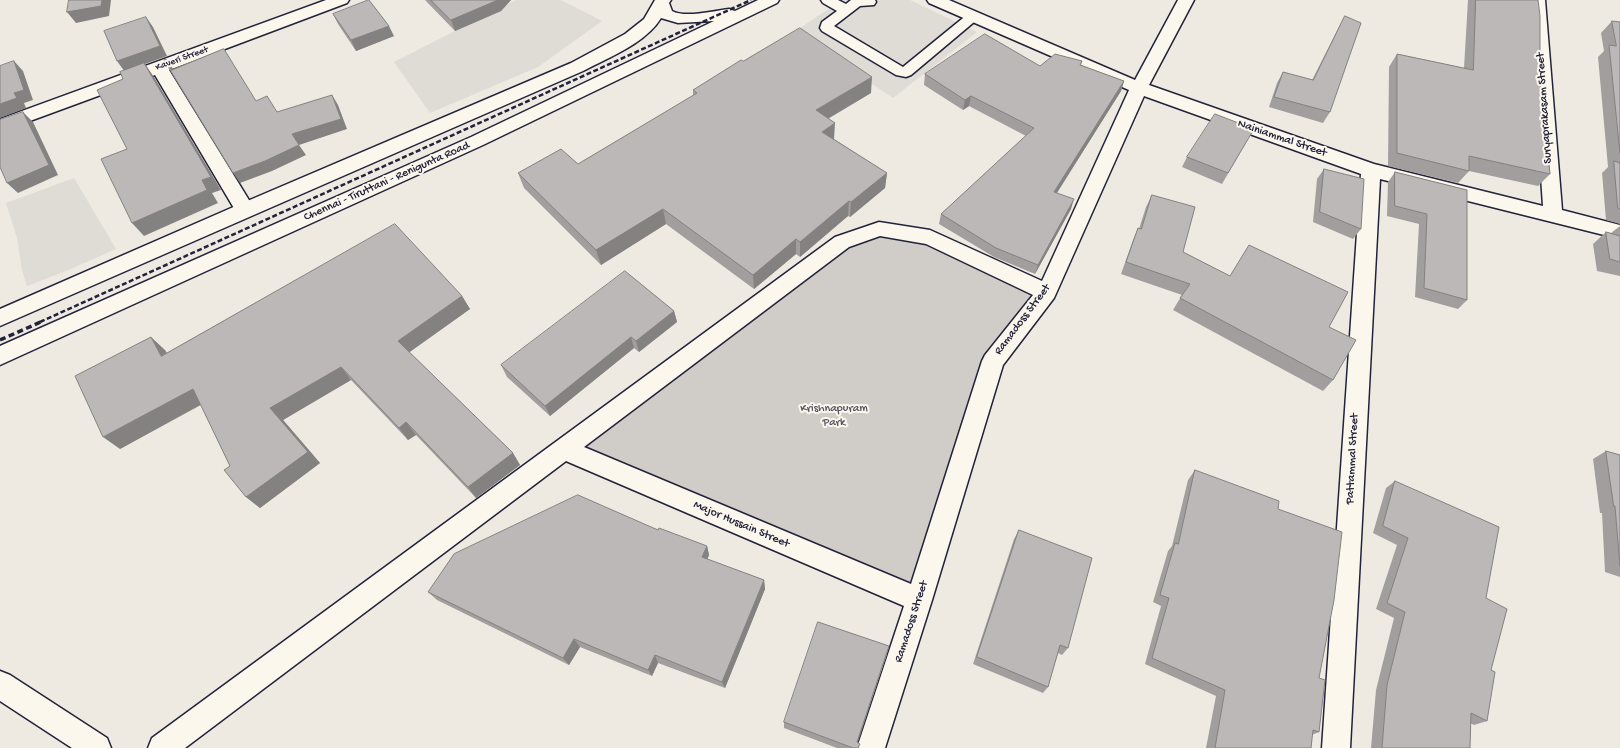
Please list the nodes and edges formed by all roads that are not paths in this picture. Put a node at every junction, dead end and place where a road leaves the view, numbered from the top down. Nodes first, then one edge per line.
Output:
1 (341, 0) edge
2 (771, 0) edge
3 (828, 0) edge
4 (935, 0) edge
5 (1186, 0) edge
6 (1537, 0) edge
7 (662, 1) edge
8 (869, 2) dead end
9 (846, 10) junction
10 (744, 12) junction
11 (973, 17) junction
12 (159, 67) junction
13 (1139, 88) junction
14 (0, 126) edge
15 (1371, 170) junction
16 (245, 210) junction
17 (1553, 216) junction
18 (1620, 232) edge
19 (1047, 292) junction
20 (0, 318) edge
21 (0, 356) edge
22 (564, 449) junction
23 (919, 600) junction
24 (0, 685) edge
25 (97, 748) edge
26 (162, 748) edge
27 (871, 748) edge
28 (1336, 748) edge

1 - 12 main road, Kaveri Street
2 - 10 main road, Chennai - Tiruttani - Renigunta Road
3 - 9 lane
4 - 11 main road, Nainiammal Street
5 - 13 main road, Ramadoss Street
6 - 17 main road, Suryaprakasam Street
7 - 10 main road
7 - 16 main road
8 - 9 lane
9 - 11 lane
10 - 21 main road, Chennai - Tiruttani - Renigunta Road
11 - 13 main road, Nainiammal Street
12 - 14 main road, Kaveri Street
12 - 16 main road
13 - 15 main road, Nainiammal Street
13 - 19 main road, Ramadoss Street
15 - 17 main road, Nainiammal Street
15 - 28 main road, Pattammal Street
16 - 20 main road
17 - 18 main road, Nainiammal Street
19 - 22 main road
19 - 23 main road, Ramadoss Street
22 - 23 main road, Major Hussain Street
22 - 26 main road
23 - 27 main road, Ramadoss Street
24 - 25 main road

